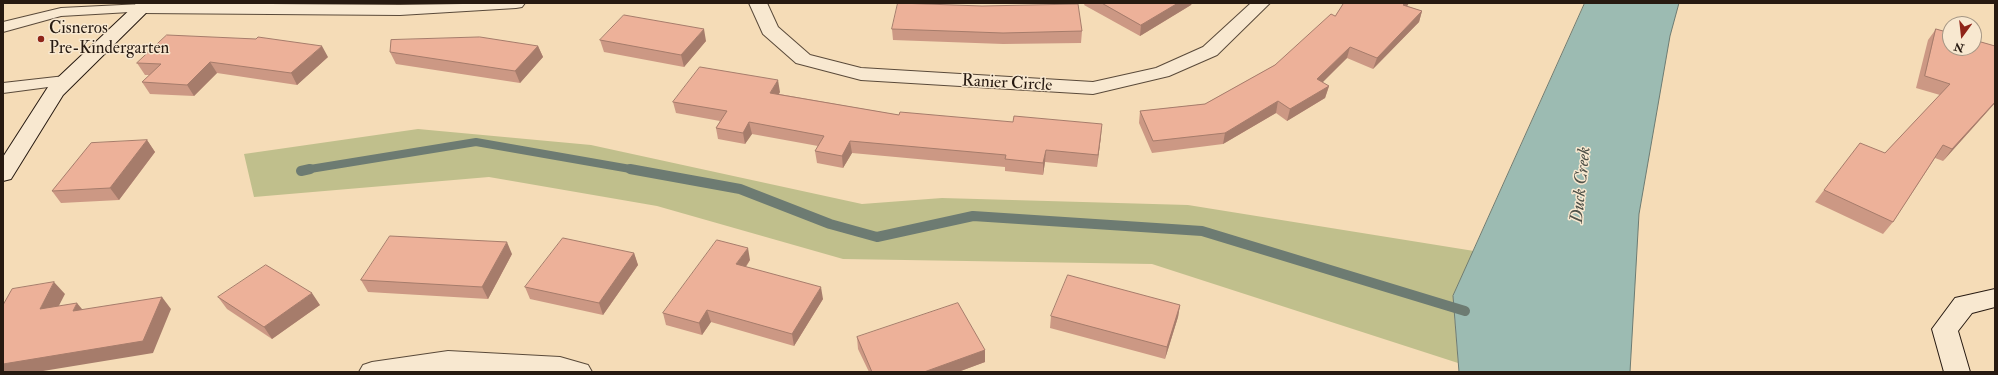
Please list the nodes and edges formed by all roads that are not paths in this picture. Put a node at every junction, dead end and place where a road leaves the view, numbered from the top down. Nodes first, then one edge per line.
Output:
1 (516, 3) edge
2 (758, 3) edge
3 (1261, 3) edge
4 (144, 6) edge
5 (3, 27) edge
6 (65, 82) junction
7 (3, 88) edge
8 (3, 174) edge
9 (1995, 298) edge
10 (372, 372) edge
11 (579, 372) edge
12 (1957, 372) edge

1 - 4 street
2 - 3 street, Ranier Circle
4 - 5 lane
4 - 6 street
6 - 7 lane
6 - 8 street
9 - 12 street
10 - 11 street

